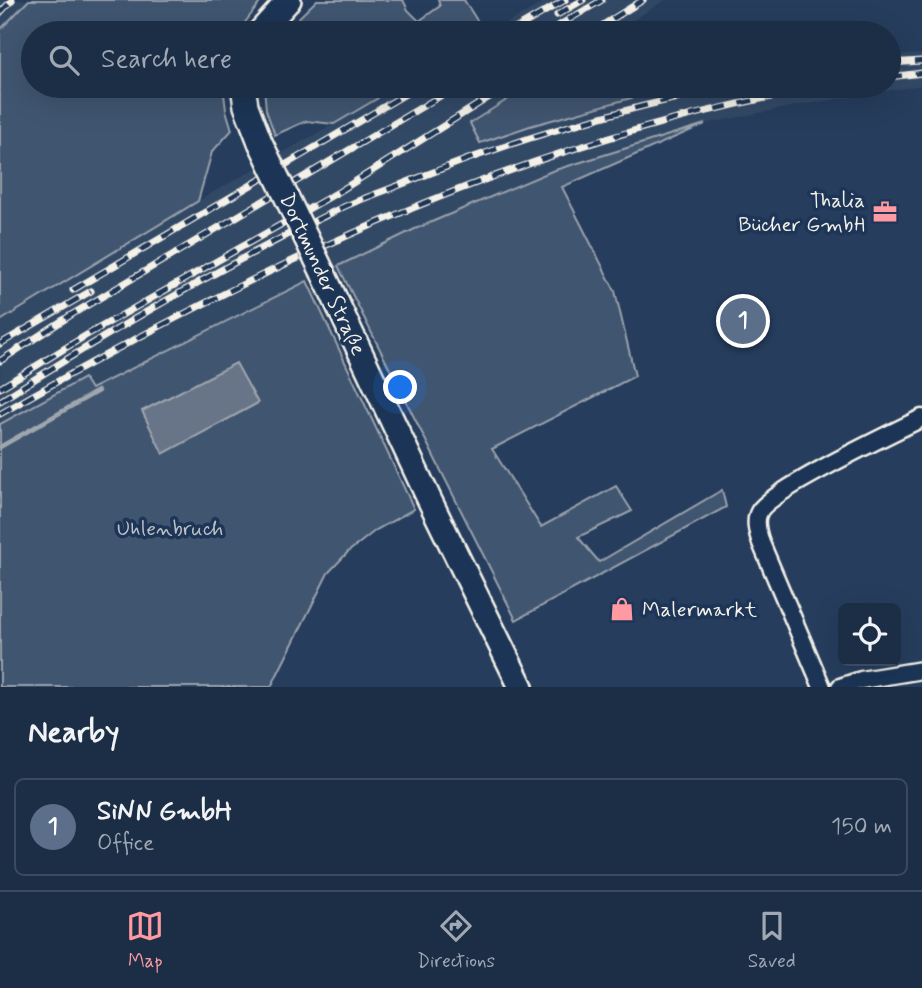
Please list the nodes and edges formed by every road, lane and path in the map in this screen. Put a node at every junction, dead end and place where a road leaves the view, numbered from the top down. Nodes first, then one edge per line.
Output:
1 (289, 0) edge
2 (270, 21) edge
3 (245, 98) edge
4 (922, 418) edge
5 (922, 670) edge
6 (520, 687) edge
7 (822, 687) edge
8 (840, 687) edge

1 - 2 main road
3 - 6 main road, Dortmunder Straße, bridge
4 - 7 street
5 - 8 street

